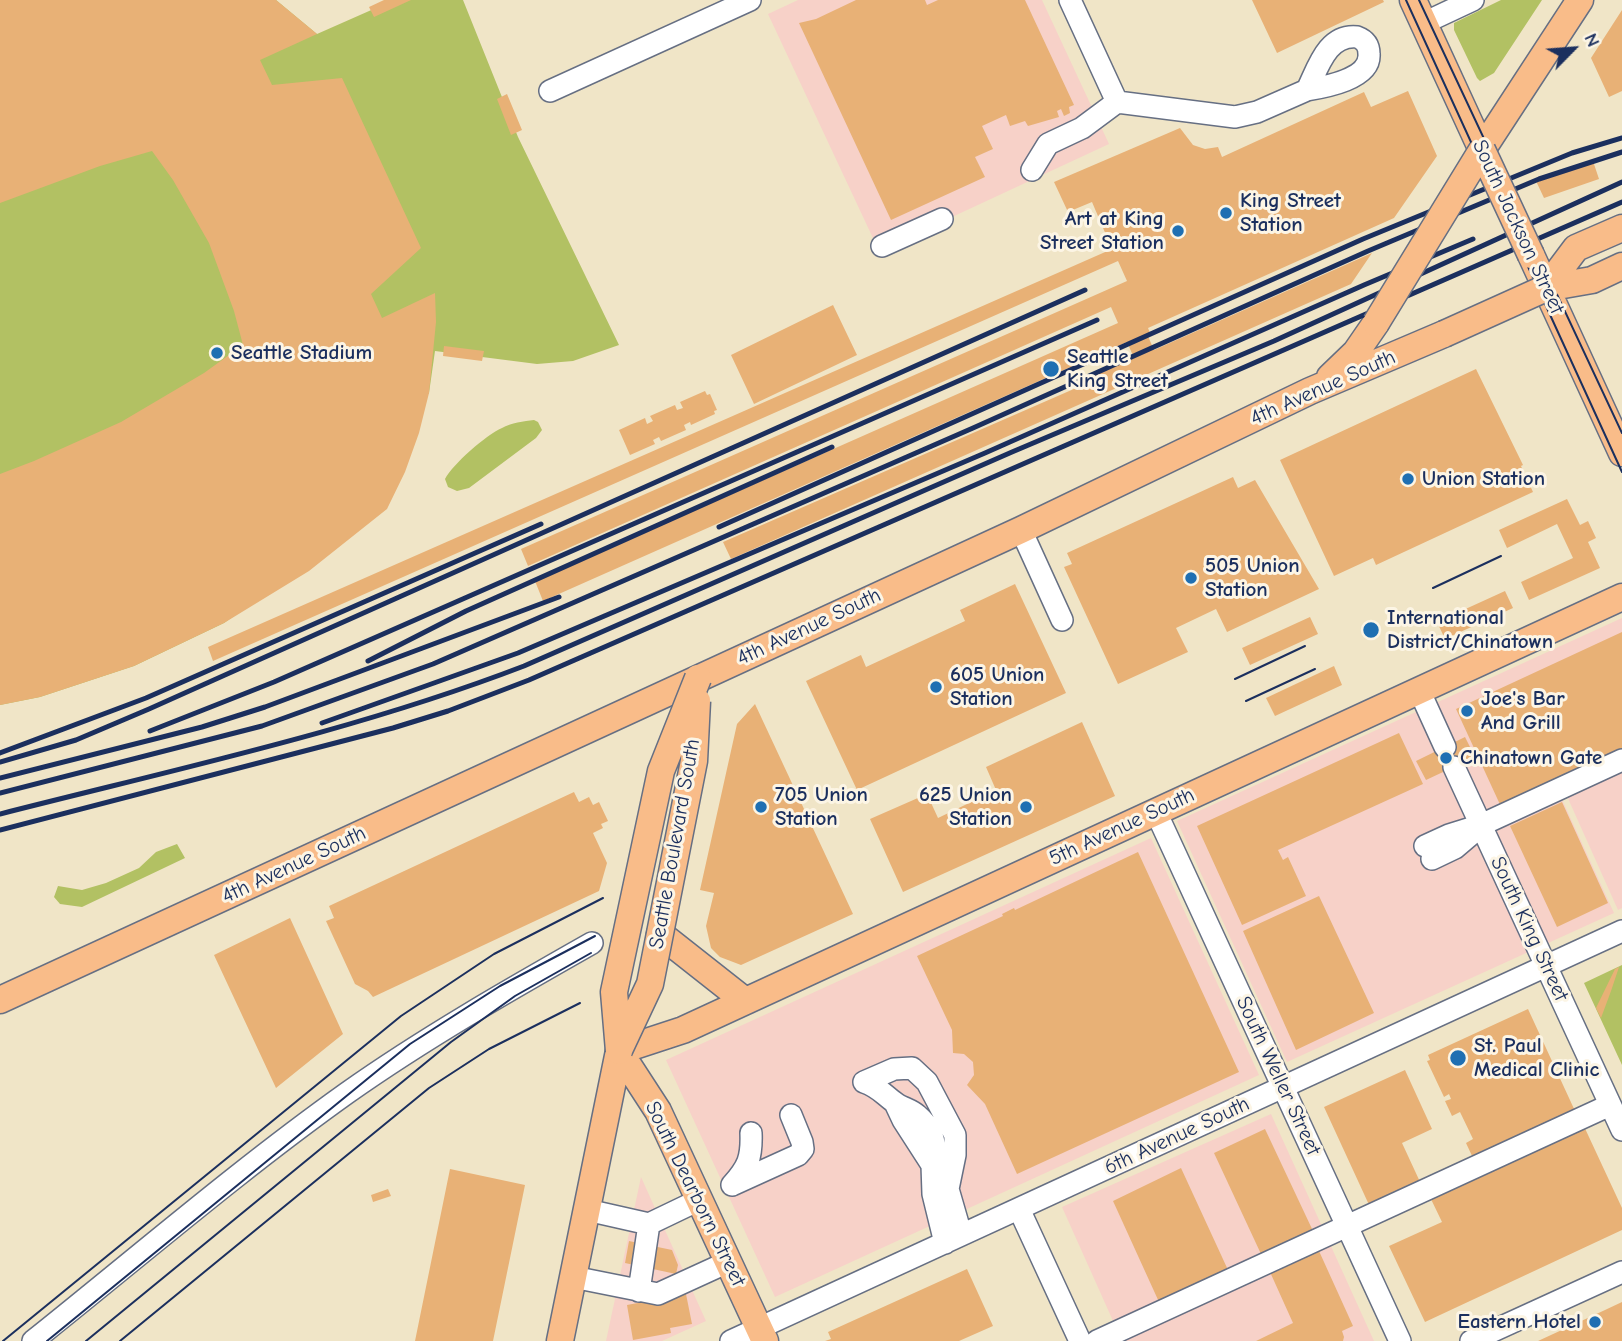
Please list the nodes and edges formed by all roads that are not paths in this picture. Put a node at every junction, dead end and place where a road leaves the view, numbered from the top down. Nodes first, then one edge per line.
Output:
1 (750, 0) edge
2 (1070, 0) edge
3 (1473, 0) edge
4 (1580, 0) edge
5 (1418, 12) edge
6 (1307, 90) dead end
7 (550, 91) dead end
8 (1117, 102) junction
9 (1482, 150) junction
10 (1032, 170) dead end
11 (942, 219) dead end
12 (1622, 228) edge
13 (882, 246) dead end
14 (1622, 266) edge
15 (1546, 288) junction
16 (1310, 391) junction
17 (1622, 453) edge
18 (1021, 530) junction
19 (1622, 597) edge
20 (1062, 620) dead end
21 (698, 678) junction
22 (1419, 690) junction
23 (1445, 747) dead end
24 (1622, 760) edge
25 (1454, 767) dead end
26 (1156, 812) junction
27 (1482, 825) junction
28 (1428, 853) dead end
29 (1622, 931) edge
30 (660, 934) junction
31 (592, 943) dead end
32 (1546, 966) junction
33 (0, 1000) edge
34 (745, 1001) junction
35 (619, 1051) junction
36 (1283, 1087) junction
37 (1610, 1105) junction
38 (791, 1115) dead end
39 (1622, 1130) edge
40 (751, 1133) dead end
41 (699, 1200) junction
42 (1019, 1209) junction
43 (587, 1210) junction
44 (649, 1224) junction
45 (1347, 1226) junction
46 (953, 1239) junction
47 (728, 1262) junction
48 (1622, 1272) edge
49 (573, 1277) junction
50 (639, 1291) junction
51 (762, 1335) edge
52 (33, 1341) edge
53 (560, 1341) edge
54 (731, 1341) edge
55 (1080, 1341) edge
56 (1097, 1341) edge
57 (1400, 1341) edge
58 (1471, 1341) edge

1 - 7 street
2 - 8 street
3 - 5 street
4 - 9 main road
5 - 9 main road, South Jackson Street
6 - 8 street
8 - 10 street
9 - 15 main road, South Jackson Street, bridge
9 - 16 main road, bridge
11 - 13 street
12 - 15 main road
14 - 15 main road, 4th Avenue South
15 - 16 main road, 4th Avenue South, bridge
15 - 17 main road, South Jackson Street
16 - 18 main road, 4th Avenue South
18 - 20 street
18 - 21 main road, 4th Avenue South
19 - 22 main road, 5th Avenue South
21 - 30 main road, Seattle Boulevard South, bridge
21 - 33 main road, 4th Avenue South
21 - 35 main road, Seattle Boulevard South, bridge
22 - 23 street
22 - 26 main road, 5th Avenue South
24 - 27 street
25 - 27 street, South King Street
26 - 34 main road, 5th Avenue South
26 - 36 street, South Weller Street
27 - 28 street
27 - 32 street, South King Street
29 - 32 street, 6th Avenue South
30 - 34 main road
30 - 35 main road, Seattle Boulevard South, bridge
31 - 52 street
32 - 36 street, 6th Avenue South
32 - 37 street, South King Street
34 - 35 main road, 5th Avenue South
35 - 41 main road, South Dearborn Street
35 - 43 main road, Seattle Boulevard South
36 - 42 street, 6th Avenue South
36 - 45 street, South Weller Street
37 - 39 street, South King Street
37 - 45 street
38 - 40 street
41 - 44 street
41 - 47 main road, South Dearborn Street
42 - 46 street, 6th Avenue South
42 - 55 street
43 - 44 street
43 - 49 main road, Seattle Boulevard South
44 - 50 street
45 - 56 street
45 - 57 street, South Weller Street
46 - 46 street
46 - 51 street, 6th Avenue South
47 - 50 street
47 - 51 main road, South Dearborn Street
48 - 58 street
49 - 50 street
49 - 53 main road, Seattle Boulevard South
51 - 54 street, 6th Avenue South

